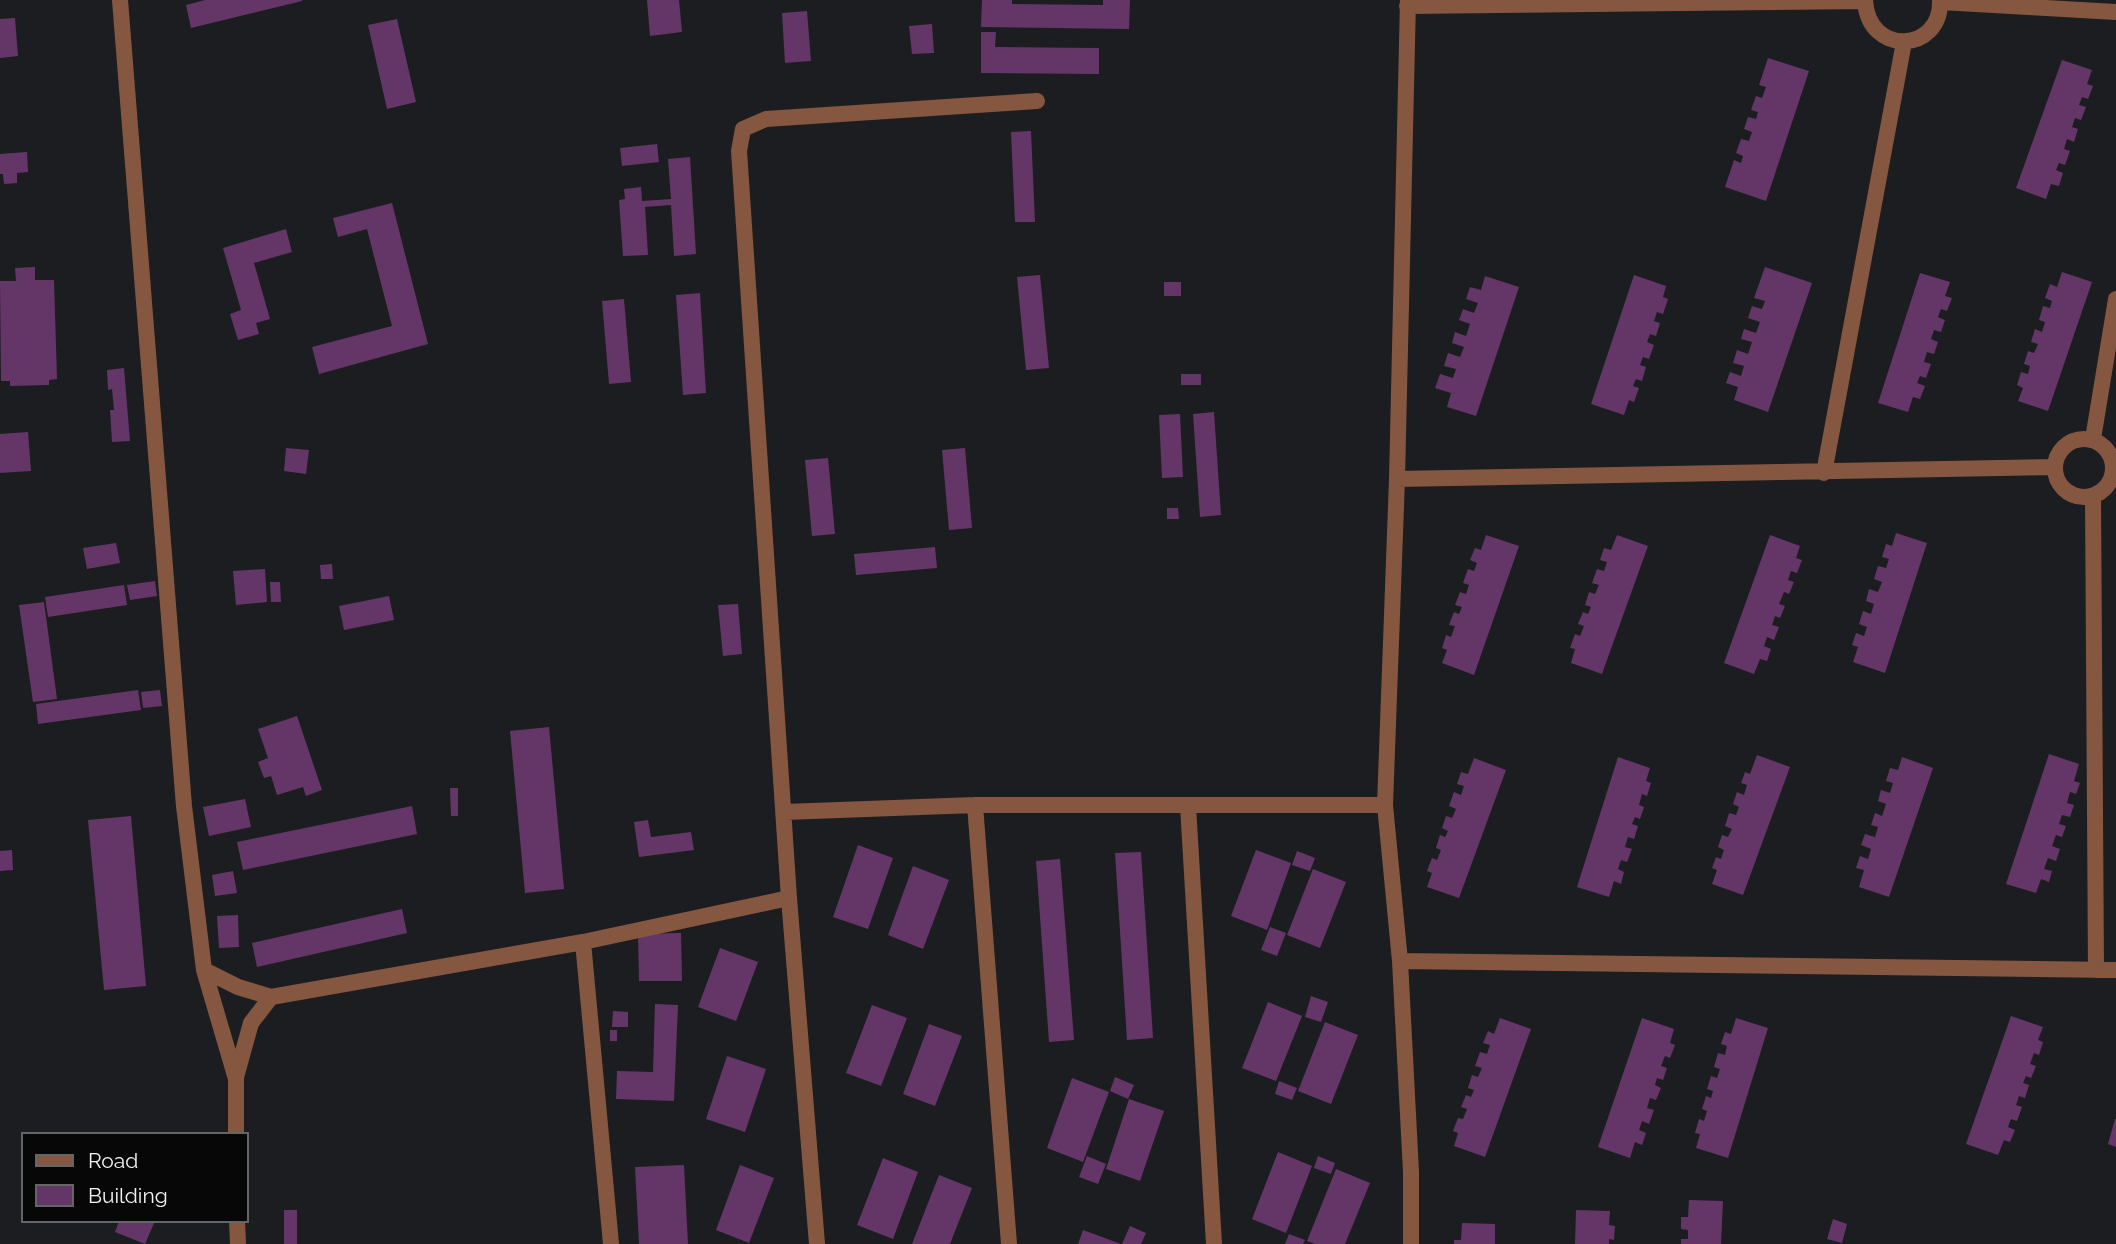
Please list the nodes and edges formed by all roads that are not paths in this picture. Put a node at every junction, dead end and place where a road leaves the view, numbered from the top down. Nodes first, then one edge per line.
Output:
1 (120, 0) edge
2 (1864, 1) edge
3 (1940, 1) edge
4 (1408, 3) edge
5 (2116, 12) edge
6 (1905, 42) junction
7 (1037, 101) dead end
8 (2116, 299) edge
9 (2093, 439) junction
10 (2054, 467) junction
11 (1824, 473) junction
12 (1396, 479) junction
13 (2093, 496) junction
14 (1385, 805) junction
15 (975, 806) junction
16 (1188, 806) junction
17 (785, 812) junction
18 (789, 898) junction
19 (583, 942) junction
20 (1399, 961) junction
21 (204, 970) junction
22 (2096, 970) junction
23 (2116, 970) edge
24 (271, 997) junction
25 (236, 1079) junction
26 (236, 1132) edge
27 (237, 1223) edge
28 (238, 1244) edge
29 (611, 1244) edge
30 (817, 1244) edge
31 (1009, 1244) edge
32 (1214, 1244) edge
33 (1411, 1244) edge

1 - 21 street
2 - 4 street
2 - 6 street
3 - 5 street
3 - 6 street
4 - 12 street
6 - 11 street
7 - 17 street
8 - 9 street
9 - 10 street
9 - 13 street
10 - 11 street
10 - 13 street
11 - 12 street
12 - 14 street
13 - 22 street
14 - 16 street
14 - 20 street
15 - 16 street
15 - 17 street
15 - 31 street
16 - 32 street
17 - 18 street
18 - 19 street
18 - 30 street
19 - 24 street
19 - 29 street
20 - 22 street
20 - 33 street
21 - 24 street
21 - 25 street
22 - 23 street
24 - 25 street
25 - 26 street
27 - 28 street

